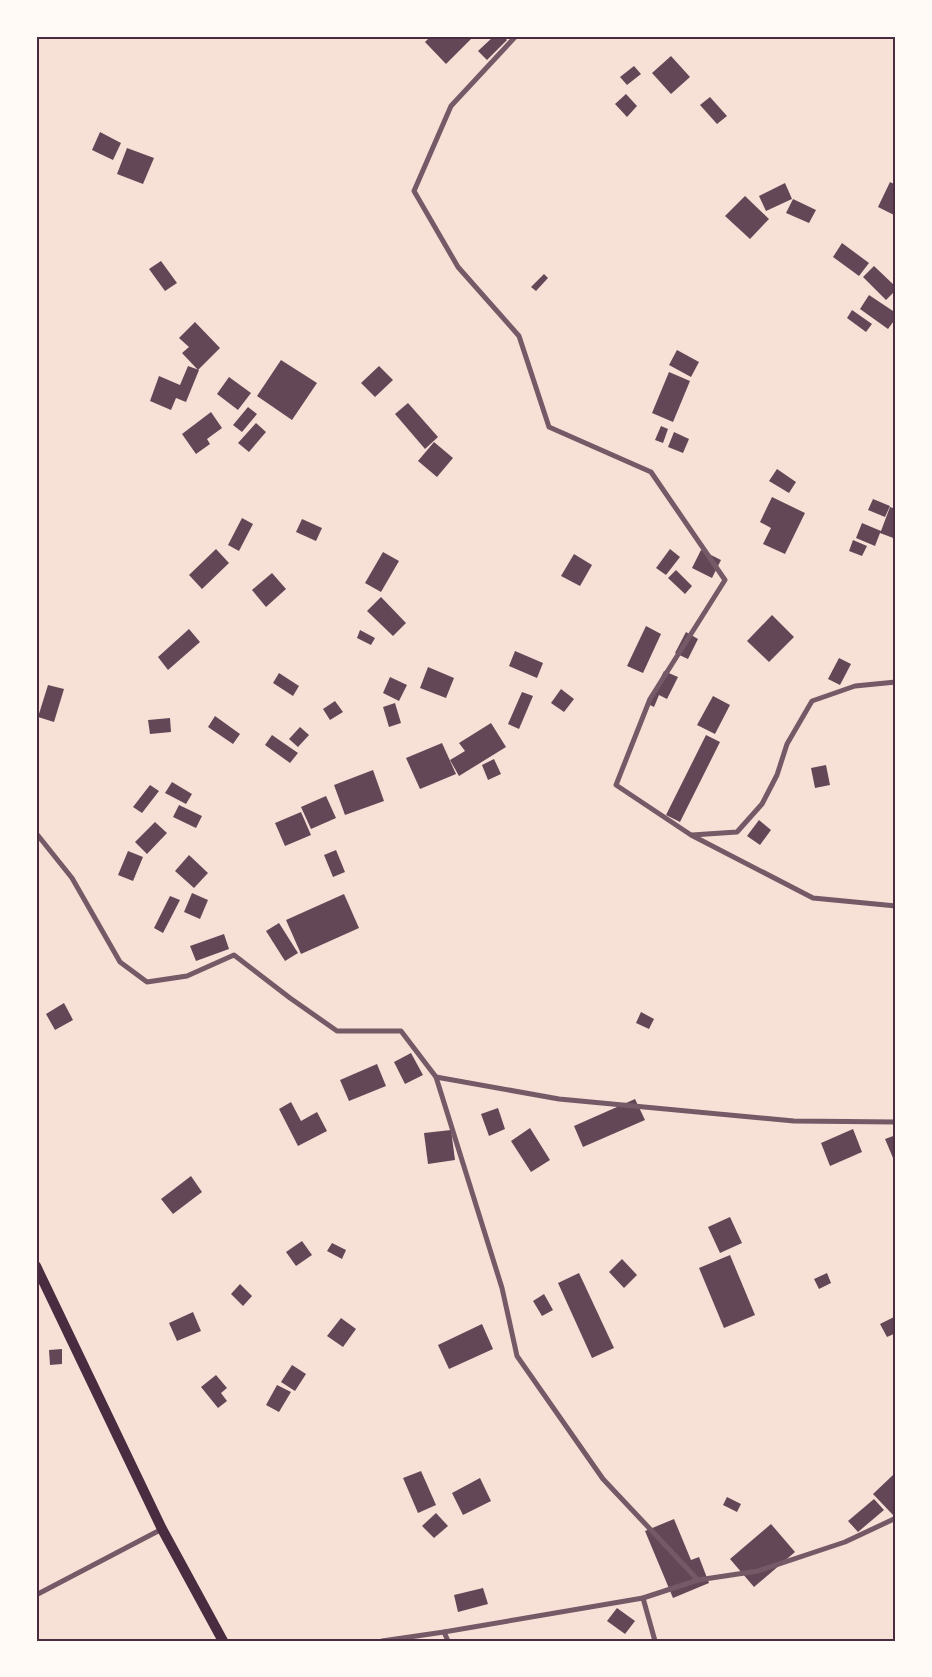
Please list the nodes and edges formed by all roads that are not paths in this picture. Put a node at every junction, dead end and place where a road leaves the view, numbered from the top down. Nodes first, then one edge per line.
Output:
1 (516, 36) edge
2 (896, 682) edge
3 (36, 833) edge
4 (691, 835) junction
5 (896, 906) edge
6 (436, 1077) junction
7 (896, 1122) edge
8 (36, 1266) edge
9 (896, 1518) edge
10 (162, 1530) junction
11 (698, 1580) junction
12 (36, 1595) edge
13 (642, 1598) junction
14 (444, 1632) junction
15 (223, 1641) edge
16 (382, 1641) edge
17 (448, 1641) edge
18 (654, 1641) edge

1 - 4 street
2 - 4 street
3 - 6 street
4 - 5 street
6 - 7 street
6 - 11 street
8 - 10 main road
9 - 11 street
10 - 12 street
10 - 15 main road
11 - 13 street
13 - 14 street
13 - 18 street
14 - 16 street
14 - 17 street

